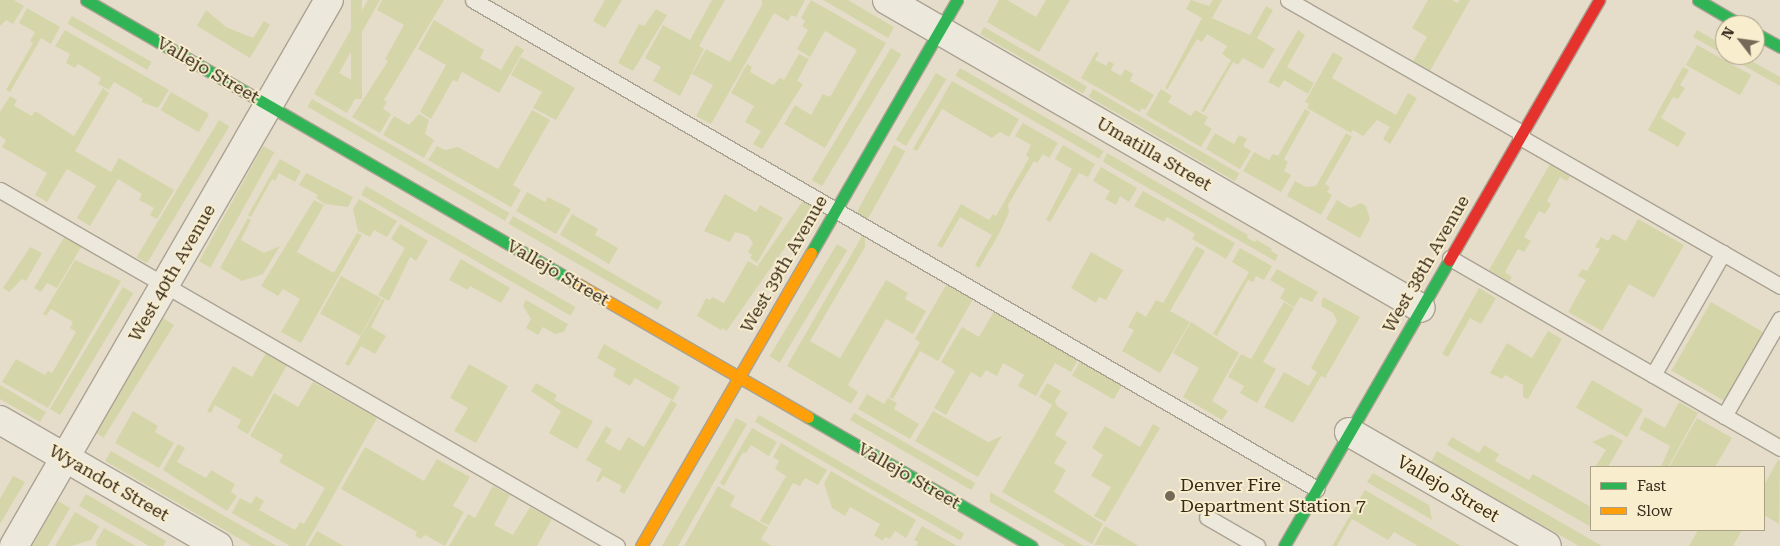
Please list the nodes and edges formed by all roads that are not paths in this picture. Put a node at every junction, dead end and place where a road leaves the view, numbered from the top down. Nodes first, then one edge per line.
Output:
1 (86, 0) edge
2 (329, 0) edge
3 (473, 0) edge
4 (887, 0) edge
5 (956, 0) edge
6 (1288, 0) edge
7 (1599, 0) edge
8 (1698, 0) edge
9 (1724, 15) edge
10 (939, 30) junction
11 (1765, 39) edge
12 (1780, 47) edge
13 (268, 105) junction
14 (1521, 135) junction
15 (0, 190) edge
16 (835, 210) junction
17 (1723, 253) junction
18 (1450, 258) junction
19 (165, 285) junction
20 (1780, 286) edge
21 (1421, 308) junction
22 (1780, 319) edge
23 (1653, 375) junction
24 (739, 377) junction
25 (1724, 416) junction
26 (0, 420) edge
27 (1350, 432) junction
28 (1780, 448) edge
29 (65, 458) junction
30 (1317, 489) junction
31 (1207, 517) dead end
32 (14, 546) edge
33 (218, 546) edge
34 (616, 546) edge
35 (641, 546) edge
36 (1031, 546) edge
37 (1257, 546) edge
38 (1284, 546) edge
39 (1547, 546) edge

1 - 13 street, Vallejo Street
2 - 13 street, West 40th Avenue
3 - 16 lane
4 - 10 street, Umatilla Street
5 - 10 street, West 39th Avenue
6 - 14 lane
7 - 14 street, West 38th Avenue
8 - 9 street
10 - 16 street, West 39th Avenue
10 - 21 street, Umatilla Street
11 - 12 street
13 - 19 street, West 40th Avenue
13 - 24 street, Vallejo Street
14 - 17 lane
14 - 18 street, West 38th Avenue
15 - 19 lane
16 - 24 street, West 39th Avenue
16 - 30 lane
17 - 20 lane
17 - 23 lane
18 - 21 street, West 38th Avenue
18 - 23 lane
19 - 29 street, West 40th Avenue
19 - 34 lane
21 - 27 street, West 38th Avenue
22 - 25 lane
23 - 25 lane
24 - 35 street, West 39th Avenue
24 - 36 street, Vallejo Street
25 - 28 lane
26 - 29 street, Wyandot Street
27 - 30 street, West 38th Avenue
27 - 39 street, Vallejo Street
29 - 32 street, West 40th Avenue
29 - 33 street, Wyandot Street
30 - 38 street, West 38th Avenue
31 - 37 lane

